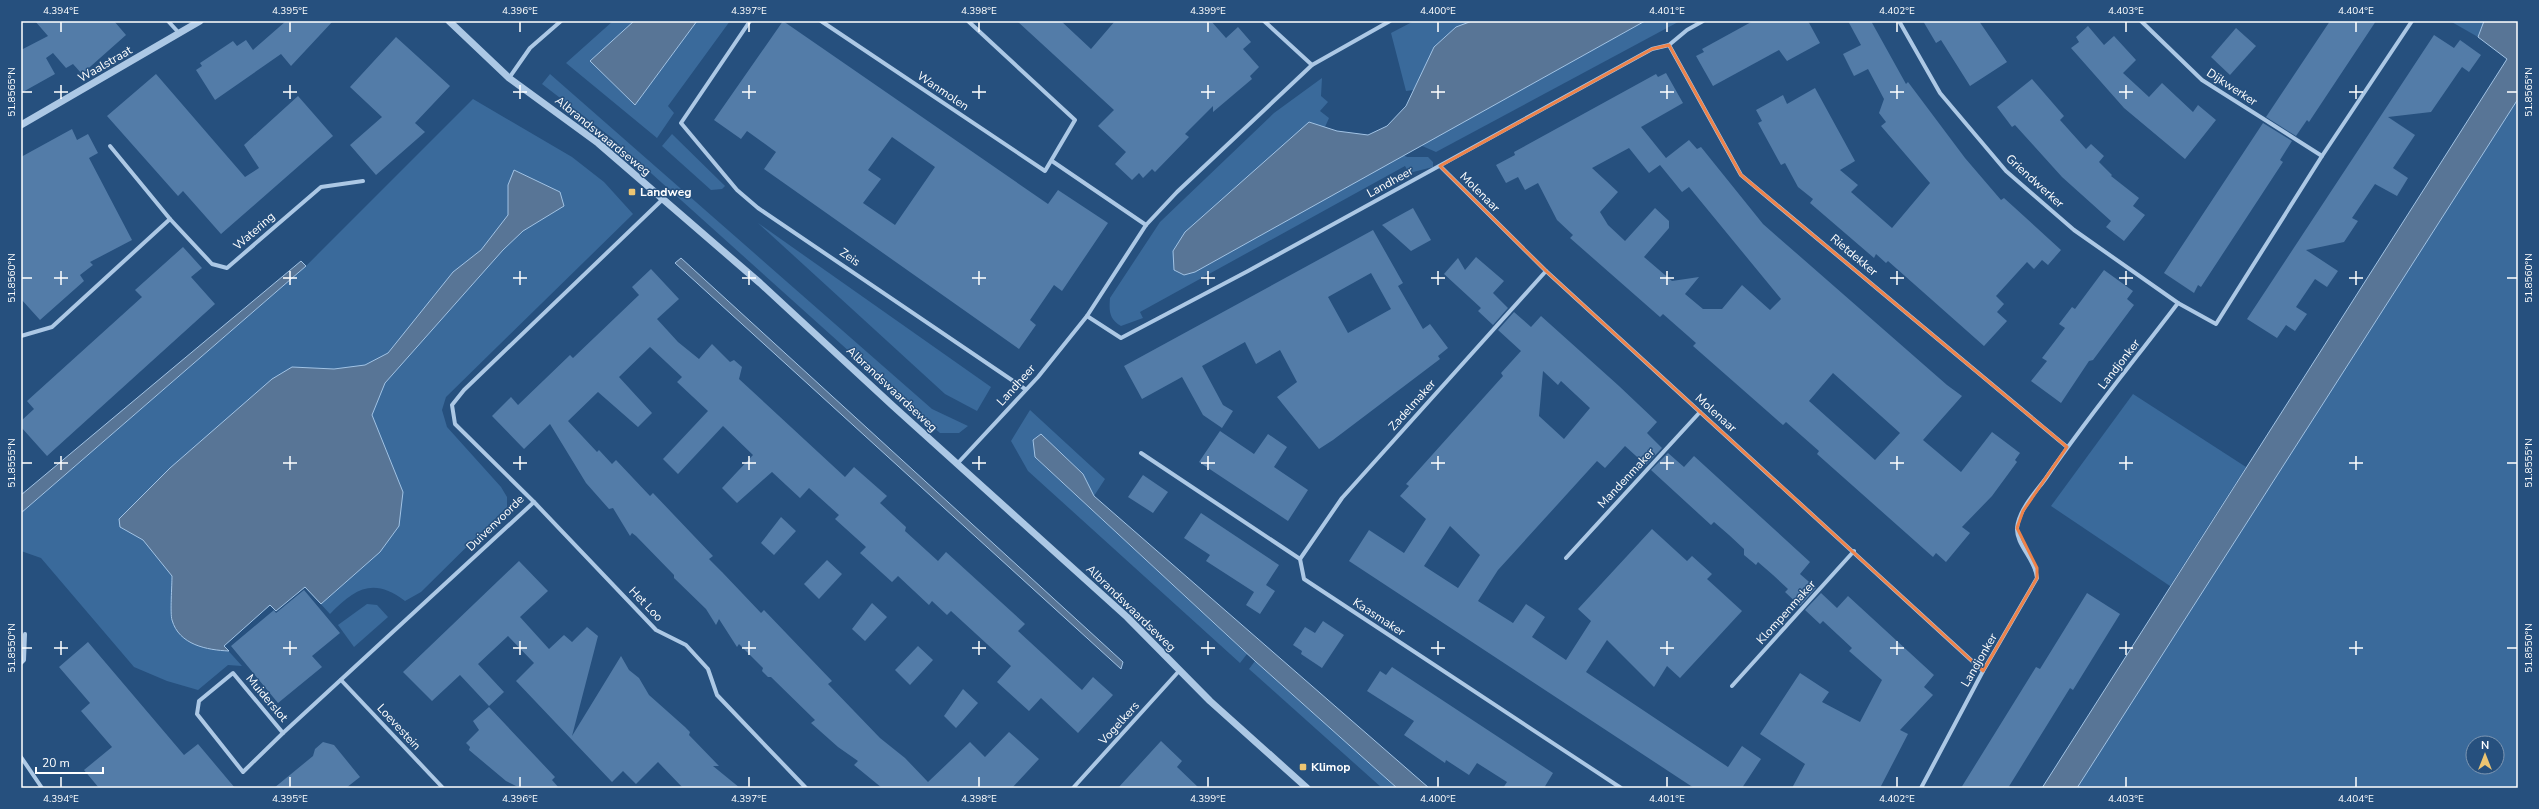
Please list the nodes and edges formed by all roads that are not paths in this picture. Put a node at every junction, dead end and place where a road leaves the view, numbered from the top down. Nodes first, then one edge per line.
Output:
1 (168, 21) edge
2 (200, 21) edge
3 (449, 21) edge
4 (561, 21) edge
5 (750, 21) edge
6 (820, 21) edge
7 (968, 21) edge
8 (1264, 21) edge
9 (1390, 21) edge
10 (1703, 21) edge
11 (1899, 21) edge
12 (2141, 21) edge
13 (2412, 21) edge
14 (179, 34) junction
15 (1669, 45) junction
16 (1312, 65) junction
17 (509, 78) junction
18 (21, 125) edge
19 (110, 146) dead end
20 (2322, 156) junction
21 (1052, 161) junction
22 (1440, 166) junction
23 (363, 181) dead end
24 (663, 199) junction
25 (170, 219) junction
26 (1146, 225) junction
27 (1546, 271) junction
28 (2178, 303) junction
29 (1087, 316) junction
30 (21, 336) edge
31 (1025, 389) junction
32 (1700, 412) junction
33 (2067, 447) junction
34 (1141, 453) dead end
35 (957, 464) junction
36 (534, 502) junction
37 (1854, 551) junction
38 (1566, 558) dead end
39 (1300, 559) junction
40 (25, 634) dead end
41 (21, 663) edge
42 (1179, 671) junction
43 (1983, 671) junction
44 (341, 680) junction
45 (1732, 686) dead end
46 (283, 733) junction
47 (21, 757) edge
48 (42, 788) edge
49 (443, 788) edge
50 (806, 788) edge
51 (1073, 788) edge
52 (1307, 788) edge
53 (1621, 788) edge
54 (1921, 788) edge

1 - 14 street
2 - 14 street, Waalstraat
3 - 17 street, Albrandswaardseweg
4 - 17 street
5 - 31 street, Zeis
6 - 21 street, Wanmolen
7 - 21 street
8 - 16 street
9 - 16 street, Landheer
10 - 15 street, Landheer
11 - 28 street, Griendwerker
12 - 20 street, Dijkwerker
13 - 20 street
14 - 18 street, Waalstraat
15 - 22 street, Landheer
15 - 33 street, Rietdekker
16 - 26 street, Landheer
17 - 24 street, Albrandswaardseweg
19 - 25 street, Watering
20 - 28 street
21 - 26 street
22 - 27 street, Molenaar
22 - 29 street, Landheer
23 - 25 street, Watering
24 - 35 street, Albrandswaardseweg
24 - 36 street, Duivenvoorde
25 - 30 street
26 - 29 street, Landheer
27 - 32 street, Molenaar
27 - 39 street, Zadelmaker
28 - 33 street, Landjonker
29 - 31 street, Landheer
31 - 35 street, Landheer
32 - 37 street, Molenaar
32 - 38 street, Mandenmaker
33 - 43 street, Landjonker
34 - 39 street
35 - 42 street, Albrandswaardseweg
36 - 44 street, Duivenvoorde
36 - 50 street, Het Loo
37 - 43 street, Molenaar
37 - 45 street, Klompenmaker
39 - 53 street, Kaasmaker
40 - 41 street
42 - 51 street, Vogelkers
42 - 52 street, Albrandswaardseweg
43 - 54 street, Landjonker
44 - 46 street, Duivenvoorde
44 - 49 street, Loevestein
46 - 46 street, Muiderslot
47 - 48 street

